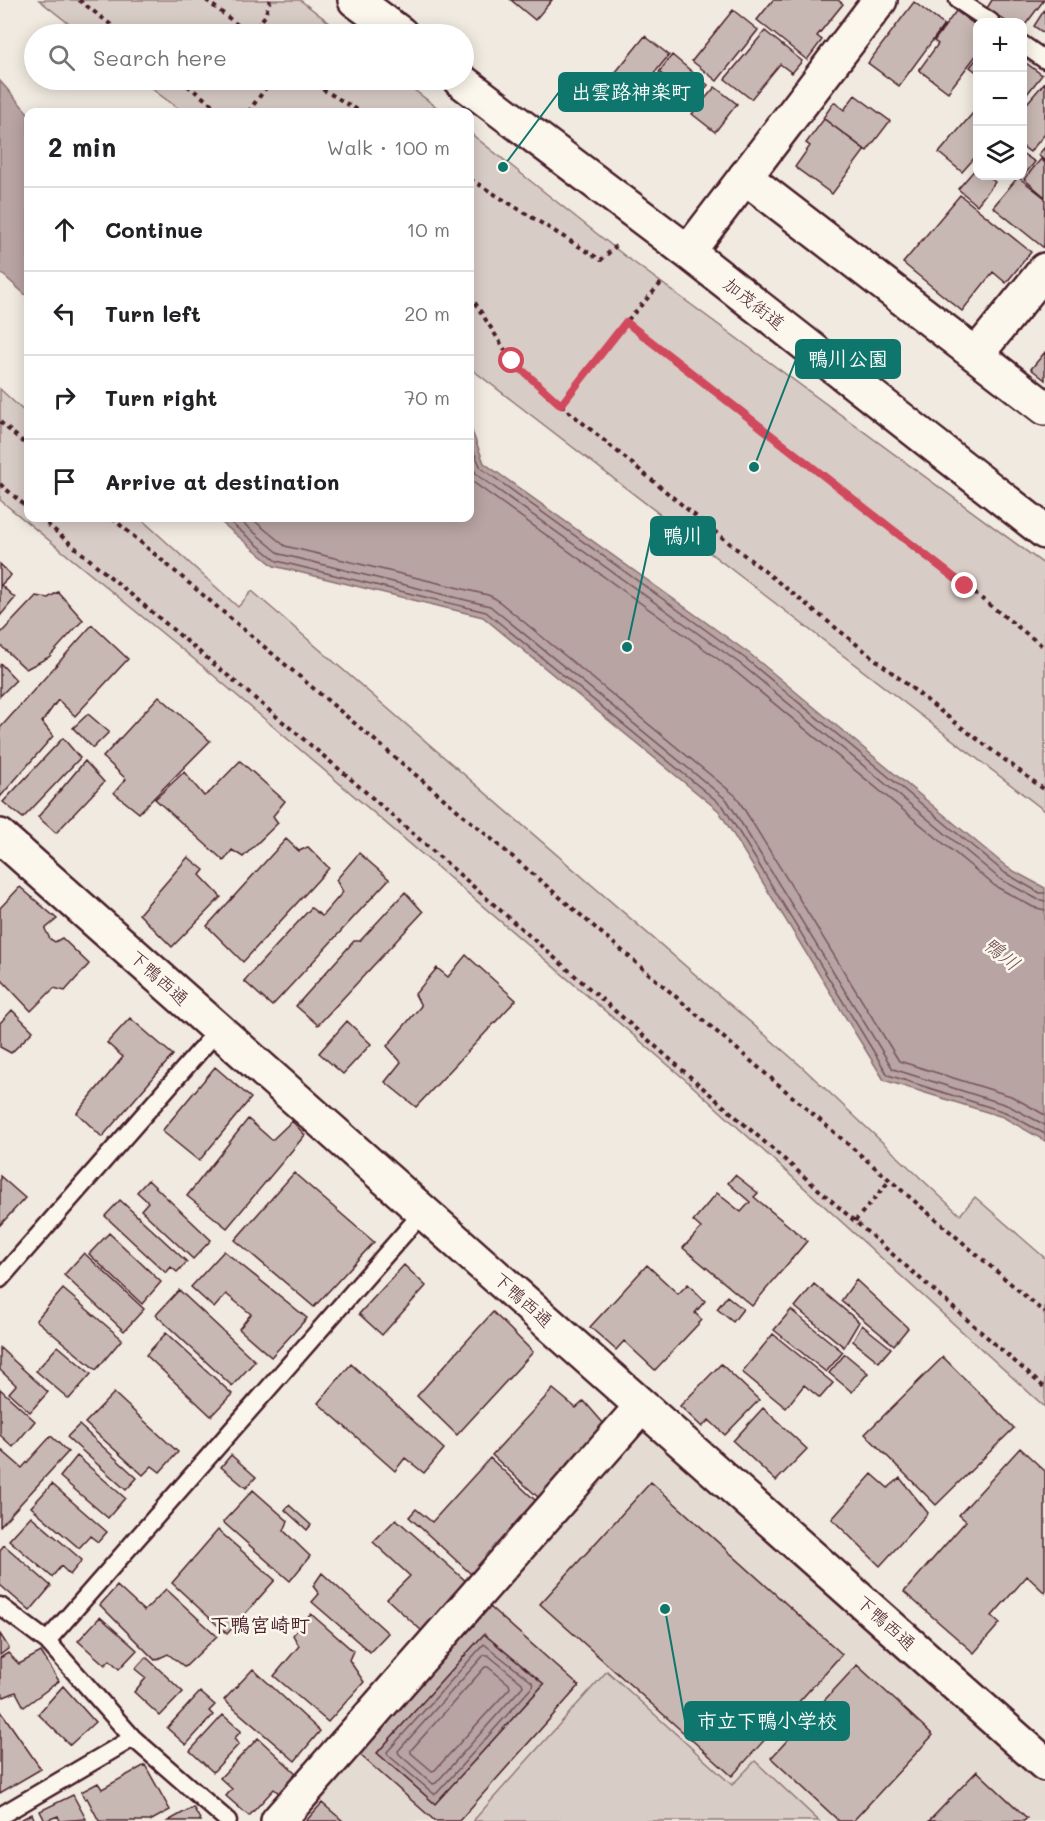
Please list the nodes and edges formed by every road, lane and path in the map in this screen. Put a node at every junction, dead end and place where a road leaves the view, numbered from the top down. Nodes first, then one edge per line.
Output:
1 (79, 0) edge
2 (206, 0) edge
3 (270, 0) edge
4 (355, 0) edge
5 (880, 0) edge
6 (958, 0) edge
7 (985, 18) edge
8 (110, 24) edge
9 (237, 24) edge
10 (258, 24) edge
11 (387, 24) edge
12 (1027, 48) edge
13 (1045, 60) edge
14 (193, 90) edge
15 (264, 90) edge
16 (324, 90) edge
17 (473, 90) edge
18 (217, 108) edge
19 (251, 108) edge
20 (354, 108) edge
21 (746, 177) junction
22 (474, 181) edge
23 (620, 241) dead end
24 (688, 252) junction
25 (1045, 270) edge
26 (658, 286) dead end
27 (474, 301) edge
28 (626, 322) junction
29 (976, 356) junction
30 (561, 405) junction
31 (1045, 408) edge
32 (0, 422) edge
33 (24, 443) edge
34 (0, 484) edge
35 (24, 505) edge
36 (45, 522) edge
37 (117, 522) edge
38 (1045, 532) edge
39 (1045, 648) edge
40 (1045, 790) edge
41 (6, 853) edge
42 (218, 1030) junction
43 (890, 1180) junction
44 (423, 1212) junction
45 (855, 1221) junction
46 (0, 1279) edge
47 (1045, 1313) edge
48 (1045, 1388) edge
49 (642, 1406) junction
50 (0, 1606) edge
51 (47, 1641) junction
52 (133, 1738) junction
53 (1045, 1764) edge
54 (0, 1816) edge
55 (228, 1821) edge
56 (278, 1821) edge

1 - 8 path
2 - 9 path
3 - 10 path
4 - 11 street
5 - 21 street
6 - 7 lane
12 - 13 lane
14 - 18 path
15 - 19 path
16 - 20 path
17 - 24 street, 加茂街道
21 - 24 street
21 - 29 street
22 - 23 path
24 - 38 street, 加茂街道
25 - 29 street
26 - 28 path
27 - 30 path
28 - 30 path
28 - 39 path
29 - 31 street
30 - 40 path
32 - 33 path
34 - 35 path
36 - 45 path
37 - 43 path
41 - 42 street, 下鴨西通
42 - 44 street, 下鴨西通
42 - 46 lane
43 - 45 path
43 - 47 path
44 - 49 street, 下鴨西通
44 - 51 lane
45 - 48 path
49 - 53 street, 下鴨西通
49 - 56 street
50 - 51 lane
51 - 52 lane
52 - 54 lane
52 - 55 lane

